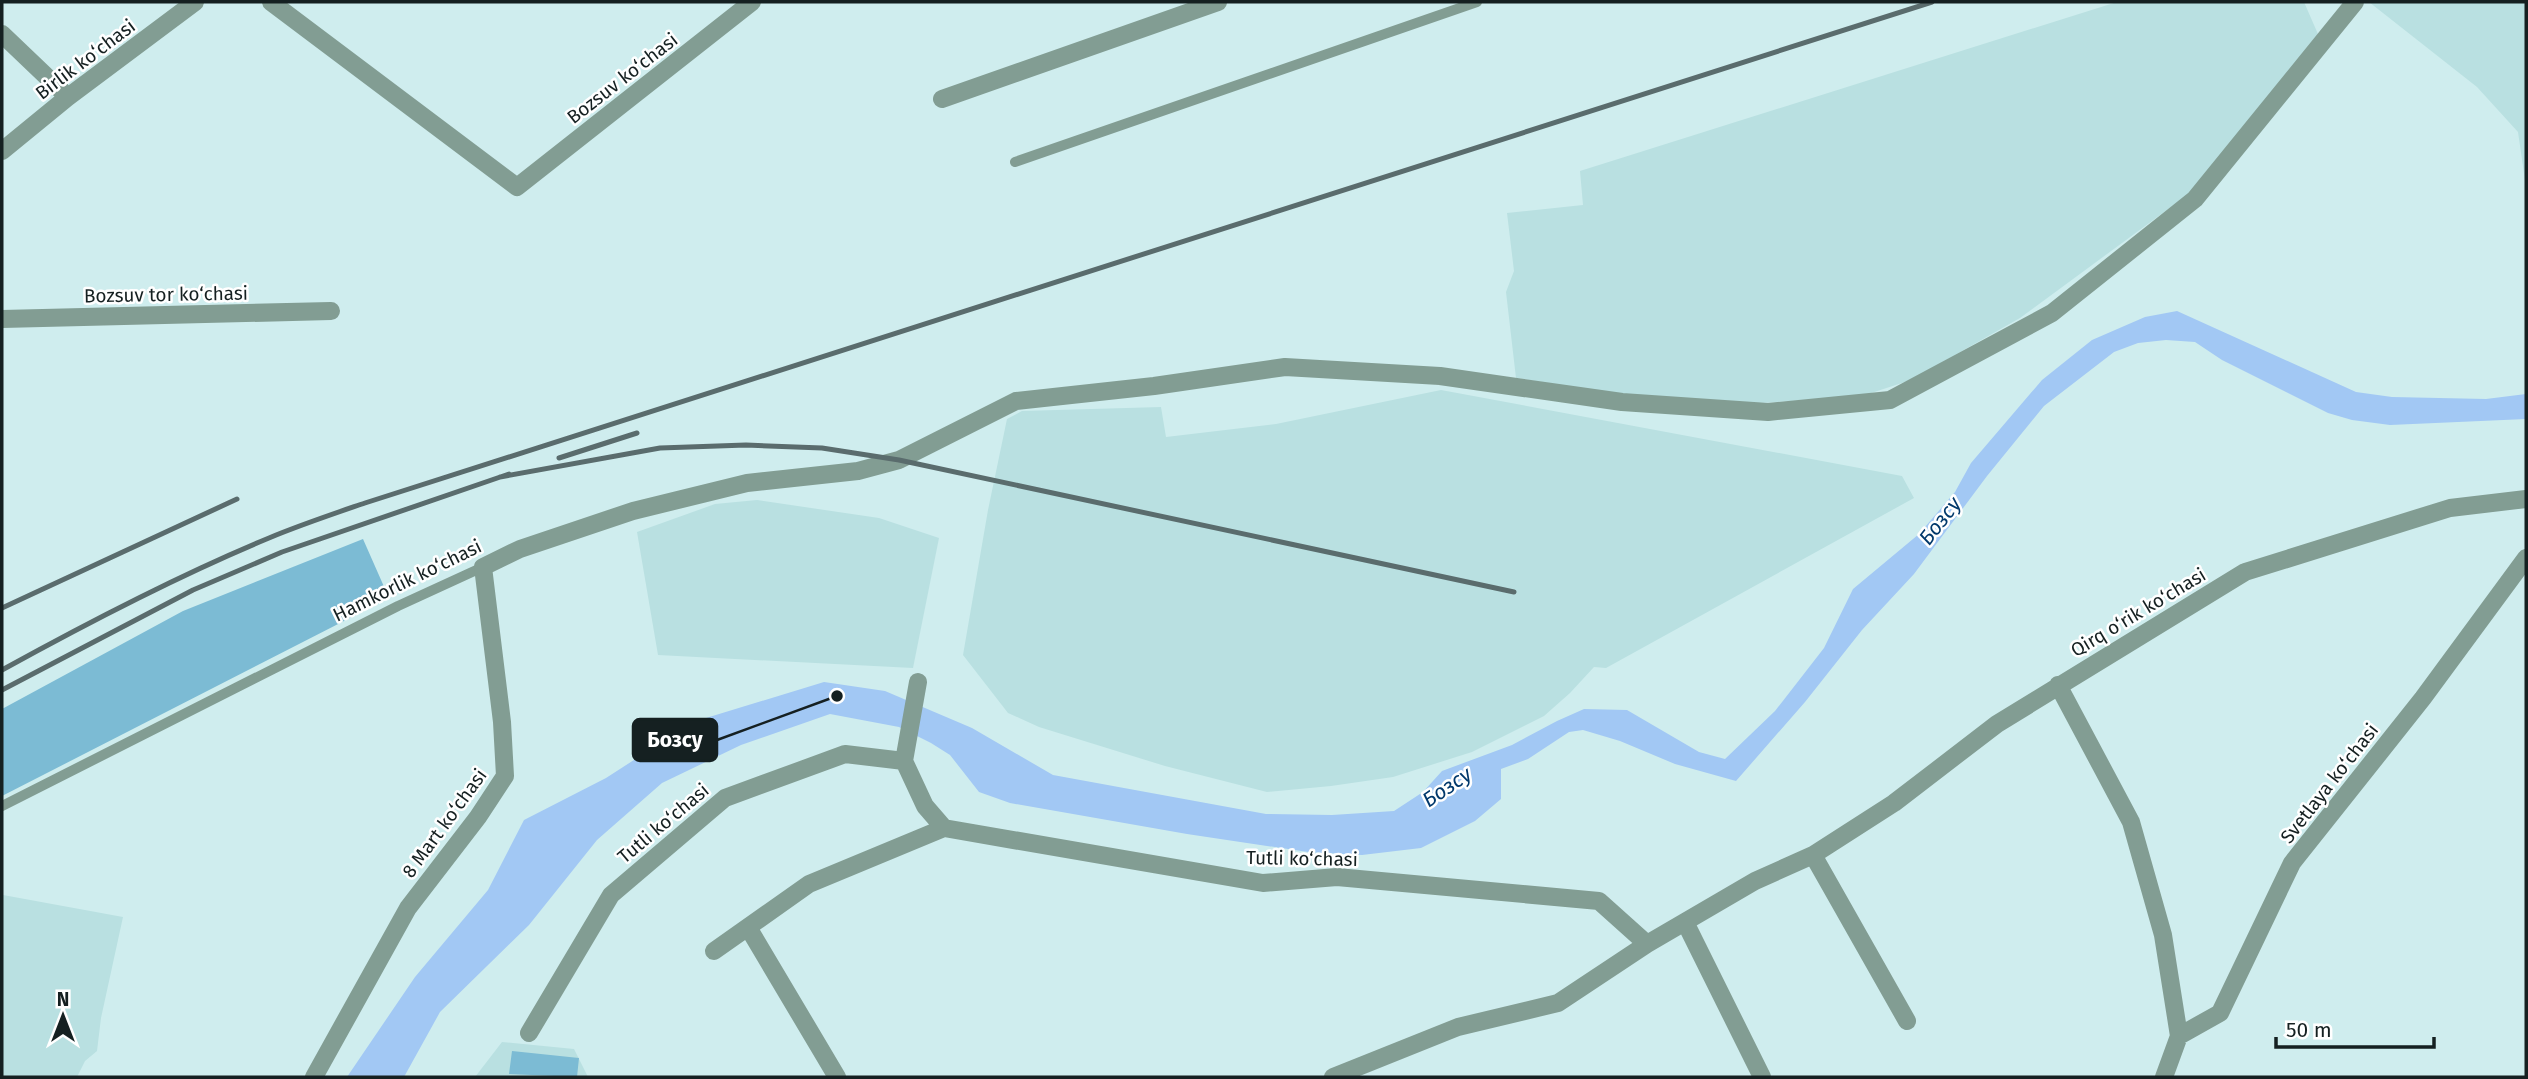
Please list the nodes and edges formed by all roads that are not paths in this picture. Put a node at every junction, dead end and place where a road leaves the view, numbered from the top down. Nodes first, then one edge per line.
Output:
1 (195, 2) edge
2 (271, 2) edge
3 (752, 2) edge
4 (1218, 2) edge
5 (1478, 2) edge
6 (2355, 2) edge
7 (2, 34) edge
8 (68, 97) junction
9 (942, 99) dead end
10 (2, 150) edge
11 (1015, 162) dead end
12 (331, 311) dead end
13 (2, 319) edge
14 (2526, 499) edge
15 (2526, 558) edge
16 (483, 567) junction
17 (918, 682) dead end
18 (2058, 685) junction
19 (904, 761) junction
20 (2, 806) edge
21 (944, 828) junction
22 (1813, 855) junction
23 (1685, 922) junction
24 (749, 929) junction
25 (1647, 944) junction
26 (714, 951) dead end
27 (1907, 1021) dead end
28 (530, 1033) dead end
29 (2179, 1036) junction
30 (314, 1077) edge
31 (837, 1077) edge
32 (1333, 1077) edge
33 (1762, 1077) edge
34 (2164, 1077) edge

1 - 8 street, Birlik ko‘chasi
2 - 3 street, Bozsuv ko‘chasi
4 - 9 street
5 - 11 lane
6 - 16 street, Hamkorlik ko‘chasi
7 - 8 street
8 - 10 street, Birlik ko‘chasi
12 - 13 street, Bozsuv tor ko‘chasi
14 - 18 street, Qirq o‘rik ko‘chasi
15 - 29 street, Svetlaya ko‘chasi
16 - 20 lane, Hamkorlik ko‘chasi
16 - 30 street, 8 Mart ko‘chasi
17 - 19 street
18 - 22 street, Qirq o‘rik ko‘chasi
18 - 29 street
19 - 21 street
19 - 28 street, Tutli ko‘chasi
21 - 24 street
21 - 25 street, Tutli ko‘chasi
22 - 23 street, Qirq o‘rik ko‘chasi
22 - 27 street
23 - 25 street, Qirq o‘rik ko‘chasi
23 - 33 street
24 - 26 street
24 - 31 street
25 - 32 street, Qirq o‘rik ko‘chasi
29 - 34 street

